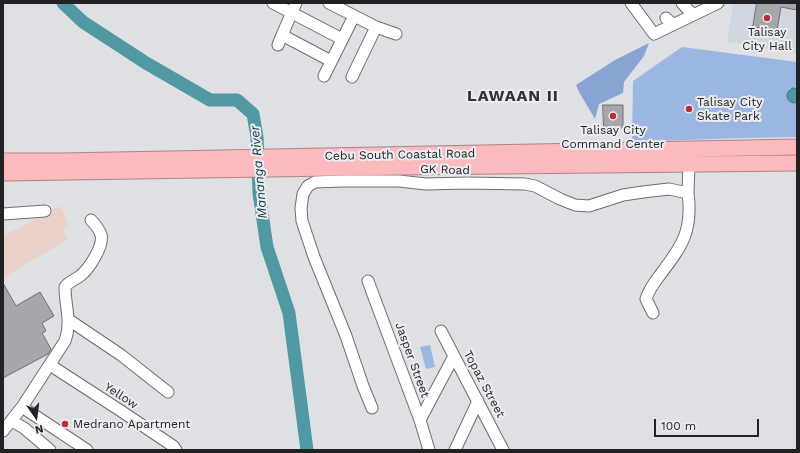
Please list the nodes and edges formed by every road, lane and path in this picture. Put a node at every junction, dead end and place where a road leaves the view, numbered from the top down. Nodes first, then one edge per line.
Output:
1 (274, 3) edge
2 (328, 3) edge
3 (630, 3) edge
4 (682, 3) edge
5 (718, 3) edge
6 (294, 8) edge
7 (354, 16) junction
8 (693, 16) junction
9 (376, 26) junction
10 (396, 34) dead end
11 (342, 39) junction
12 (331, 61) junction
13 (324, 76) dead end
14 (352, 76) dead end
15 (797, 147) edge
16 (3, 161) edge
17 (400, 161) junction
18 (797, 164) edge
19 (689, 165) junction
20 (63, 167) junction
21 (3, 173) edge
22 (688, 193) junction
23 (45, 211) dead end
24 (3, 214) edge
25 (91, 220) dead end
26 (368, 280) dead end
27 (653, 313) dead end
28 (69, 320) junction
29 (441, 331) dead end
30 (454, 356) junction
31 (50, 365) junction
32 (168, 392) dead end
33 (478, 401) junction
34 (22, 407) junction
35 (372, 408) dead end
36 (420, 420) junction
37 (12, 421) junction
38 (3, 431) edge
39 (50, 450) edge
40 (87, 450) edge
41 (176, 450) edge
42 (429, 450) edge
43 (455, 450) edge
44 (503, 450) edge

1 - 6 street
2 - 7 street
3 - 8 street
4 - 8 street
5 - 8 street
6 - 11 street
6 - 12 street
7 - 9 street
7 - 11 street
9 - 10 street
9 - 14 street
11 - 12 street
12 - 13 street
15 - 17 highway, Cebu South Coastal Road
16 - 20 highway, Cebu South Coastal Road
17 - 19 highway, Cebu South Coastal Road
17 - 20 highway, Cebu South Coastal Road
18 - 19 highway, Cebu South Coastal Road
19 - 22 street
20 - 21 highway, Cebu South Coastal Road
22 - 27 street
22 - 35 street, GK Road
23 - 24 street
25 - 28 street
26 - 36 street, Jasper Street
28 - 31 street
28 - 32 street
29 - 30 street, Topaz Street
30 - 33 street, Topaz Street
30 - 36 street
31 - 34 street
31 - 41 street, Yellow
33 - 43 street
33 - 44 street, Topaz Street
34 - 37 street
34 - 40 street
36 - 42 street, Jasper Street
37 - 38 street
37 - 39 street

